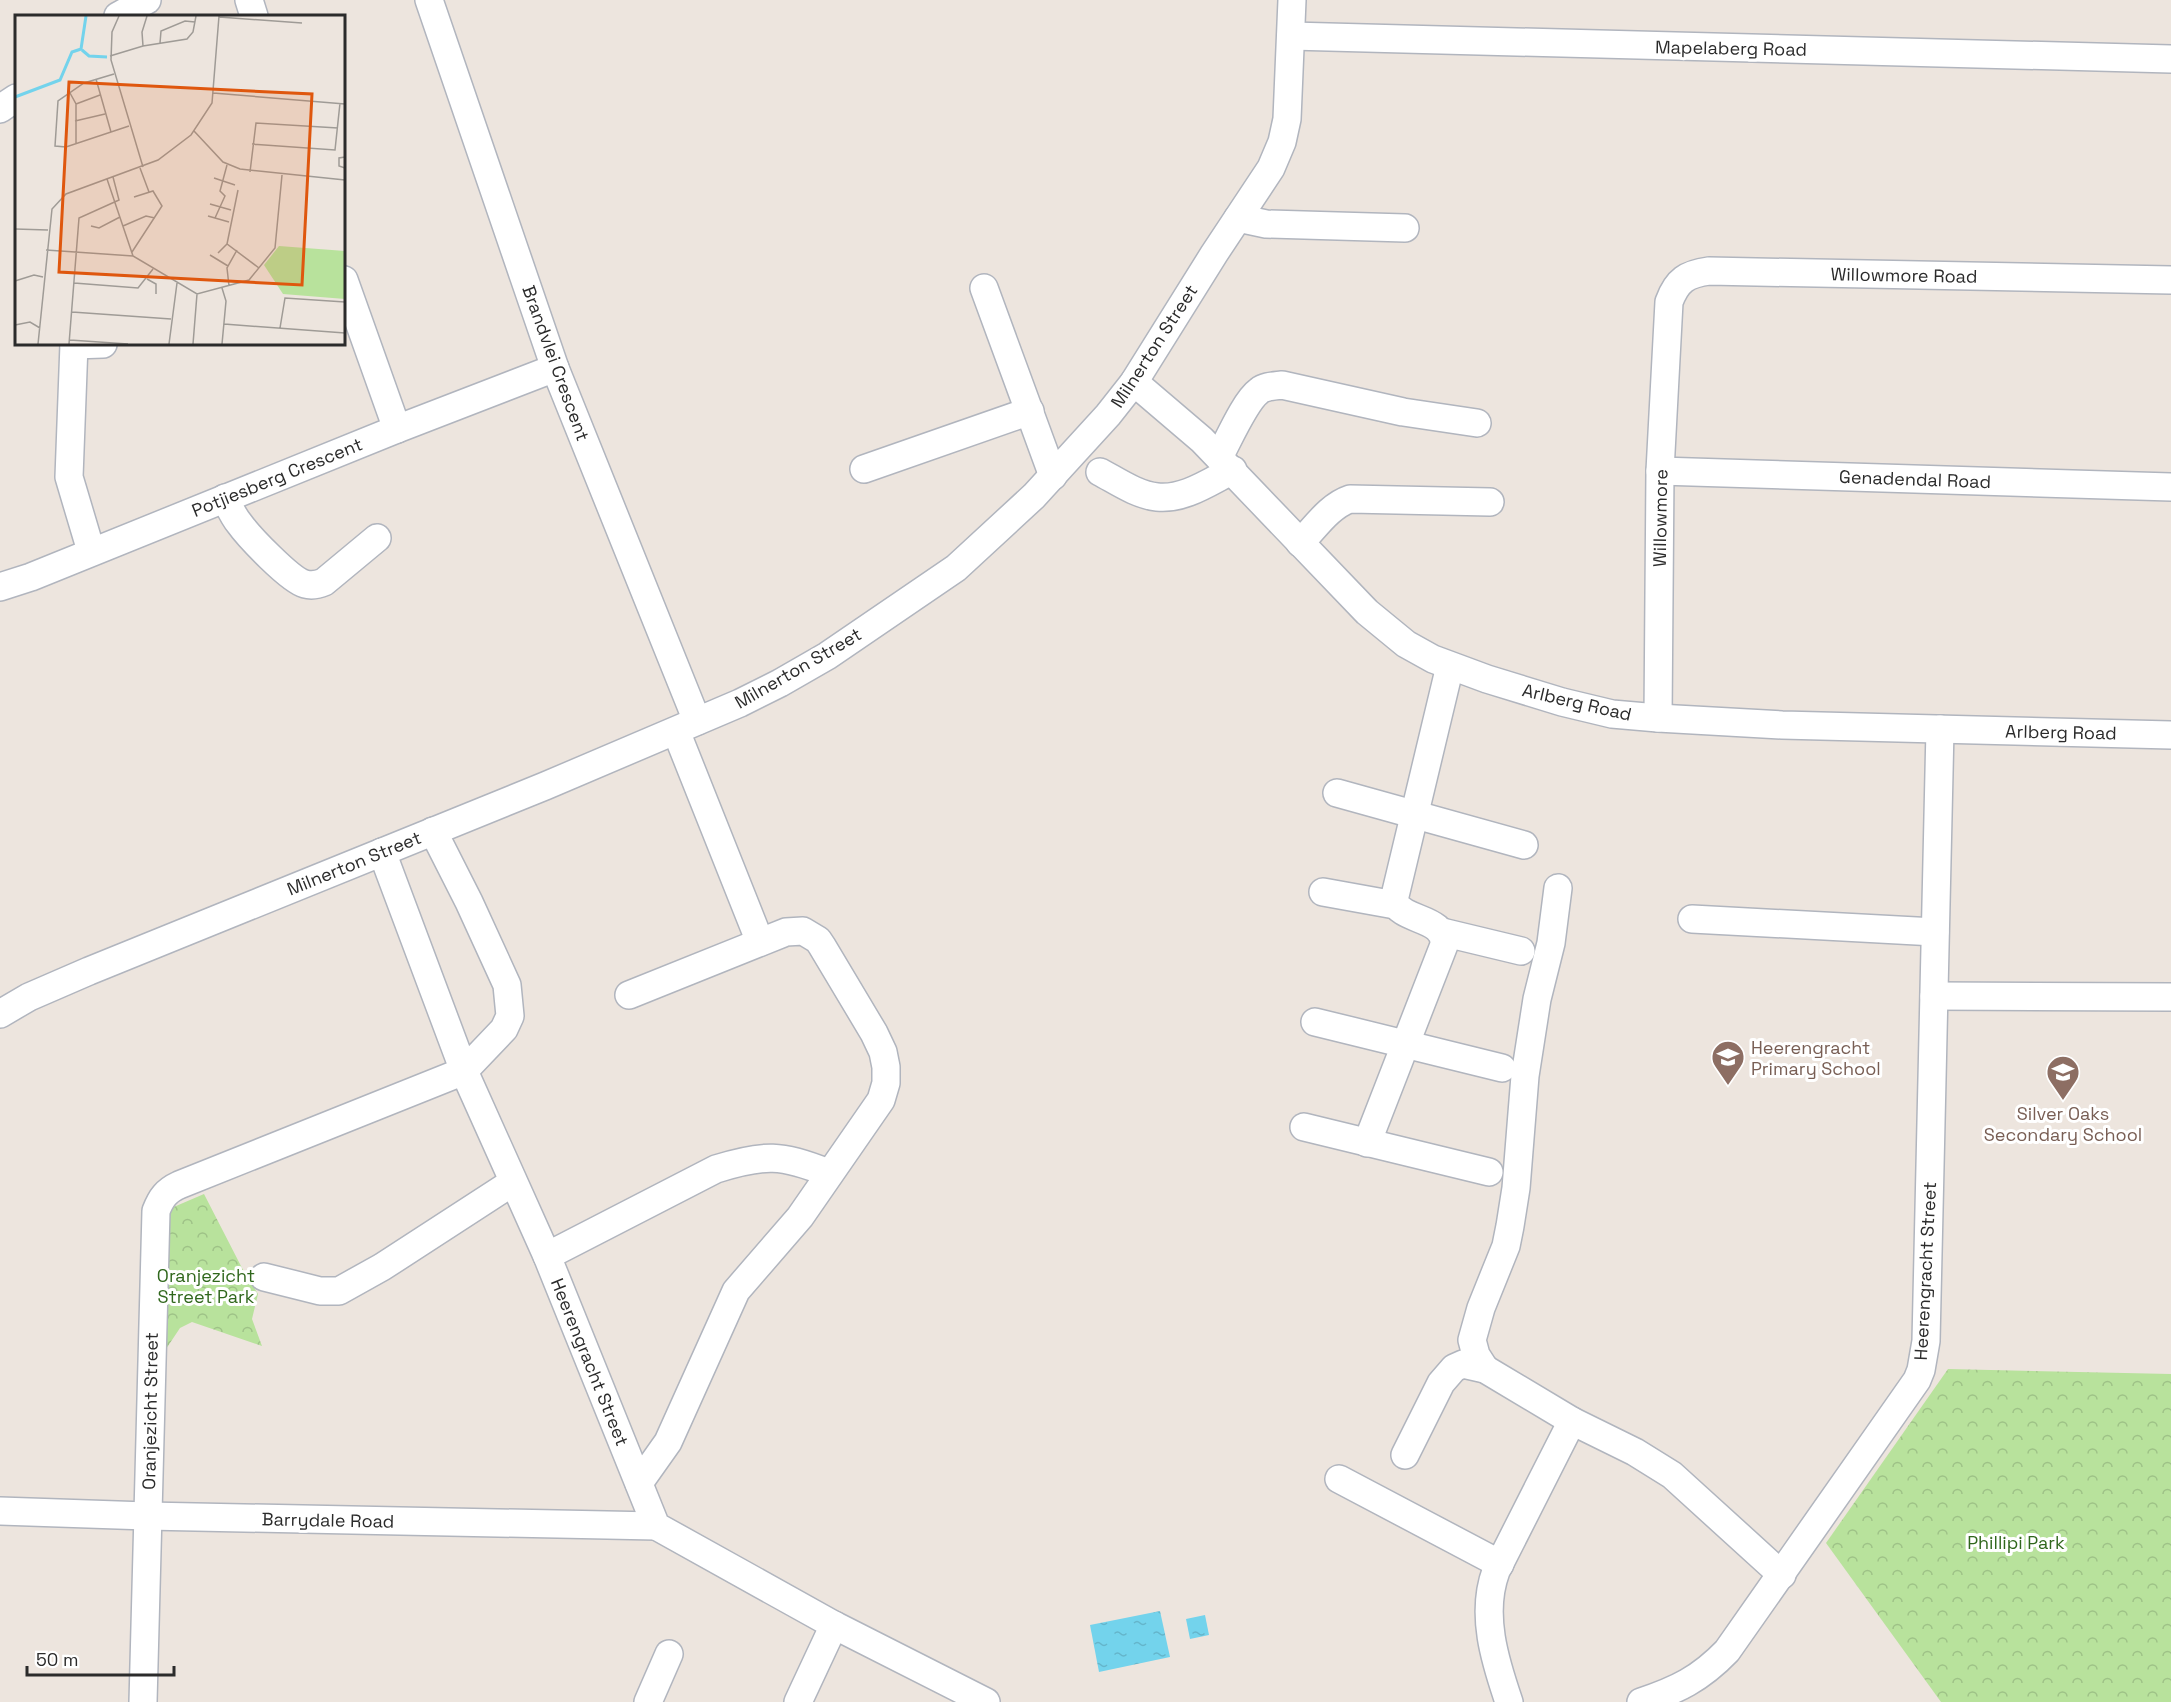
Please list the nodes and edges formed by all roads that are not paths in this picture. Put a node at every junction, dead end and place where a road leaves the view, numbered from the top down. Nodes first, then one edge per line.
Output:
1 (147, 0) edge
2 (249, 0) edge
3 (429, 0) edge
4 (1292, 0) edge
5 (120, 15) edge
6 (254, 15) edge
7 (1291, 36) junction
8 (2171, 58) edge
9 (1238, 218) junction
10 (1405, 228) dead end
11 (2171, 280) edge
12 (345, 283) edge
13 (984, 288) dead end
14 (1668, 318) joint
15 (74, 345) edge
16 (555, 368) junction
17 (1134, 382) junction
18 (1030, 411) junction
19 (1477, 423) dead end
20 (397, 429) junction
21 (1226, 464) junction
22 (864, 469) dead end
23 (1660, 471) junction
24 (1100, 472) dead end
25 (1053, 476) junction
26 (2171, 487) edge
27 (225, 498) junction
28 (1490, 502) dead end
29 (377, 538) dead end
30 (1300, 543) junction
31 (92, 551) junction
32 (0, 587) edge
33 (1450, 666) junction
34 (1658, 718) junction
35 (686, 726) junction
36 (1941, 729) junction
37 (2171, 735) edge
38 (1337, 793) dead end
39 (1414, 814) junction
40 (433, 831) junction
41 (1524, 845) dead end
42 (382, 852) junction
43 (1558, 888) dead end
44 (1323, 892) dead end
45 (1395, 905) junction
46 (1692, 919) dead end
47 (1443, 932) junction
48 (1935, 932) junction
49 (760, 942) junction
50 (1521, 951) dead end
51 (629, 995) dead end
52 (1934, 996) junction
53 (2171, 997) edge
54 (0, 1014) edge
55 (1315, 1022) dead end
56 (1406, 1044) junction
57 (1502, 1068) dead end
58 (464, 1071) junction
59 (1304, 1127) dead end
60 (1367, 1143) junction
61 (1489, 1172) dead end
62 (828, 1173) junction
63 (513, 1182) junction
64 (547, 1256) junction
65 (264, 1277) dead end
66 (1485, 1369) junction
67 (1572, 1421) junction
68 (1405, 1455) dead end
69 (1339, 1479) dead end
70 (639, 1483) junction
71 (0, 1511) edge
72 (147, 1516) junction
73 (656, 1526) junction
74 (1500, 1564) junction
75 (1782, 1575) junction
76 (834, 1625) junction
77 (669, 1654) dead end
78 (143, 1702) edge
79 (648, 1702) edge
80 (798, 1702) edge
81 (986, 1702) edge
82 (1509, 1702) edge
83 (1641, 1702) edge

1 - 5 street
2 - 6 street
3 - 16 street, Brandvlei Crescent
4 - 7 street, Milnerton Street
7 - 8 street, Mapelaberg Road
7 - 9 street, Milnerton Street
9 - 10 street
9 - 17 street, Milnerton Street
11 - 14 street, Willowmore Road
12 - 20 street
13 - 18 street
14 - 23 street, Willowmore
15 - 31 street
16 - 20 street, Potjiesberg Crescent
16 - 35 street, Brandvlei Crescent
17 - 21 street, Arlberg Road
17 - 25 street, Milnerton Street
18 - 22 street
18 - 25 street
19 - 21 street
20 - 27 street, Potjiesberg Crescent
21 - 24 street
21 - 30 street, Arlberg Road
23 - 26 street, Genadendal Road
23 - 34 street, Willowmore
25 - 35 street, Milnerton Street
27 - 29 street
27 - 31 street, Potjiesberg Crescent
28 - 30 street
30 - 33 street, Arlberg Road
31 - 32 street, Potjiesberg Crescent
33 - 34 street, Arlberg Road
33 - 39 street
34 - 36 street, Arlberg Road
35 - 40 street, Milnerton Street
35 - 49 street, Brandvlei Crescent
36 - 37 street, Arlberg Road
36 - 48 street, Heerengracht Street
38 - 39 street
39 - 41 street
39 - 45 street
40 - 42 street, Milnerton Street
40 - 58 street
42 - 54 street, Milnerton Street
42 - 58 street, Heerengracht Street
43 - 66 street
44 - 45 street
45 - 47 street
46 - 48 street
47 - 50 street
47 - 56 street
48 - 52 street, Heerengracht Street
49 - 51 street
49 - 62 street
52 - 53 street
52 - 75 street, Heerengracht Street
55 - 56 street
56 - 57 street
56 - 60 street
58 - 63 street, Heerengracht Street
58 - 72 street, Oranjezicht Street
59 - 60 street
60 - 61 street
62 - 64 street
62 - 70 street
63 - 64 street, Heerengracht Street
63 - 65 street
64 - 70 street, Heerengracht Street
66 - 67 street
66 - 68 street
67 - 74 street
67 - 75 street
69 - 74 street
70 - 73 street, Heerengracht Street
71 - 72 street, Barrydale Road
72 - 73 street, Barrydale Road
72 - 78 street, Oranjezicht Street
73 - 76 street
74 - 82 street
75 - 83 street, Heerengracht Street
76 - 80 street
76 - 81 street
77 - 79 street

